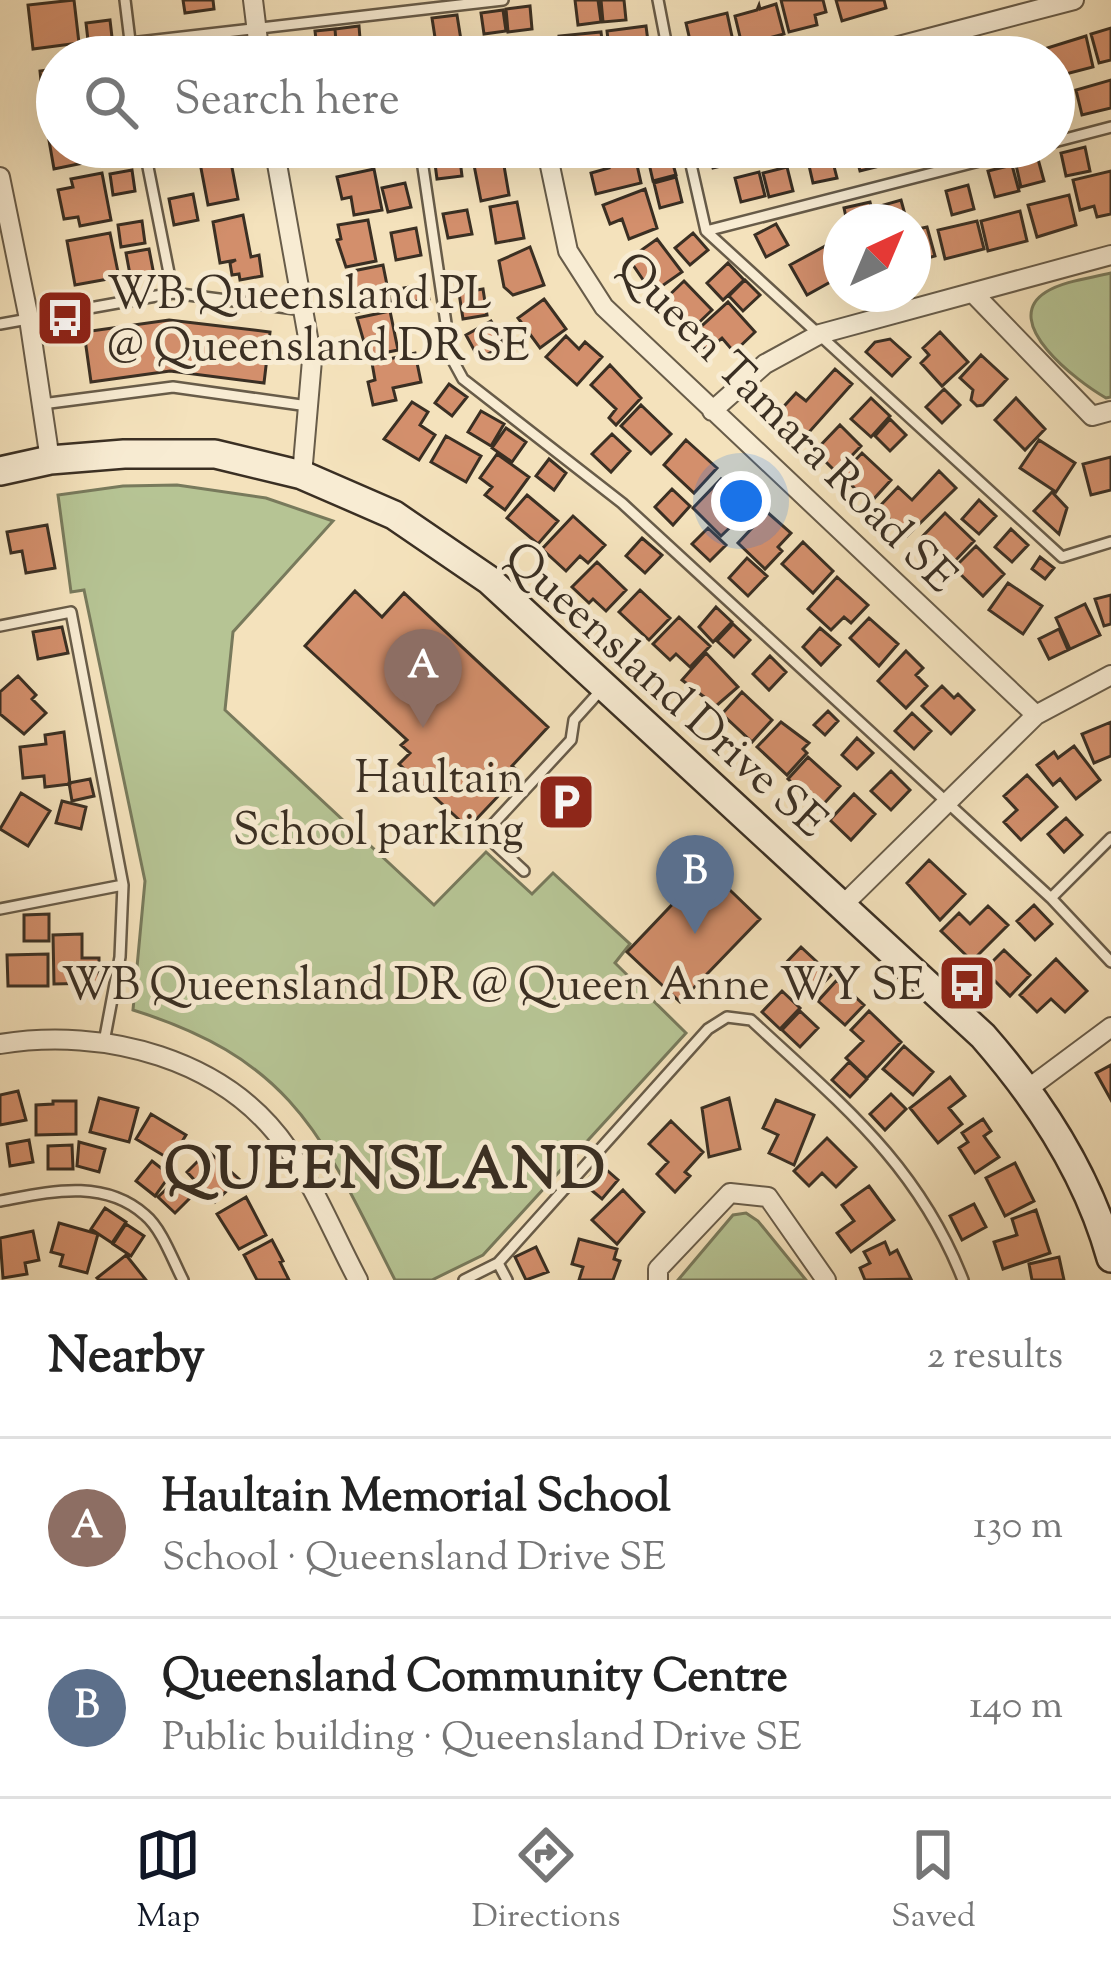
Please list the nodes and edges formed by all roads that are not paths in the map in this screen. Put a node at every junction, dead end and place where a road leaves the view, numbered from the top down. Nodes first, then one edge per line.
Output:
1 (125, 0) edge
2 (253, 0) edge
3 (503, 0) edge
4 (658, 0) edge
5 (1074, 0) edge
6 (256, 29) junction
7 (129, 36) edge
8 (193, 36) edge
9 (257, 36) edge
10 (664, 36) edge
11 (937, 36) edge
12 (1111, 128) edge
13 (1075, 137) edge
14 (148, 168) edge
15 (278, 168) edge
16 (422, 168) edge
17 (550, 168) edge
18 (692, 168) edge
19 (952, 168) edge
20 (0, 177) edge
21 (706, 231) junction
22 (1111, 255) edge
23 (173, 293) junction
24 (973, 293) junction
25 (303, 310) junction
26 (29, 319) junction
27 (0, 324) edge
28 (820, 334) junction
29 (42, 404) junction
30 (308, 406) junction
31 (712, 411) junction
32 (1111, 411) edge
33 (50, 460) junction
34 (0, 471) edge
35 (302, 475) junction
36 (1111, 542) edge
37 (0, 626) edge
38 (1111, 675) edge
39 (604, 686) junction
40 (1036, 715) junction
41 (947, 802) junction
42 (1111, 838) edge
43 (524, 872) dead end
44 (123, 885) junction
45 (1051, 898) junction
46 (844, 904) junction
47 (0, 909) edge
48 (1111, 962) edge
49 (1111, 1027) edge
50 (104, 1042) junction
51 (0, 1044) edge
52 (1029, 1088) junction
53 (0, 1202) edge
54 (1111, 1258) edge
55 (498, 1263) junction
56 (184, 1280) edge
57 (358, 1280) edge
58 (464, 1280) edge
59 (507, 1280) edge
60 (658, 1280) edge
61 (826, 1280) edge
62 (963, 1280) edge

1 - 7 lane
2 - 6 street
3 - 6 lane
4 - 10 lane
5 - 11 street
6 - 8 lane
6 - 9 street
12 - 13 lane
14 - 23 lane
15 - 25 street
16 - 41 lane
17 - 31 street, Queen Tamara Road SE
18 - 21 lane
19 - 21 lane
20 - 26 street
21 - 28 lane
22 - 24 street
23 - 25 lane
23 - 26 lane
24 - 28 street
24 - 32 street
25 - 30 street
26 - 27 lane
26 - 29 street
28 - 31 street
28 - 36 lane
29 - 30 lane
29 - 33 street
30 - 35 street
31 - 40 street, Queen Tamara Road SE
33 - 34 street, Queensland Drive SE
33 - 35 street, Queensland Drive SE
35 - 39 street, Queensland Drive SE
37 - 44 lane
38 - 40 street
39 - 43 lane
39 - 46 street, Queensland Drive SE
40 - 41 street
41 - 45 lane
41 - 46 street
42 - 45 lane
44 - 47 lane
44 - 50 lane
45 - 48 lane
46 - 52 street, Queensland Drive SE
49 - 52 street
50 - 51 street
50 - 57 street
52 - 54 street, Queensland Drive SE
53 - 56 lane
55 - 58 lane
55 - 59 lane
55 - 62 lane
60 - 61 street

